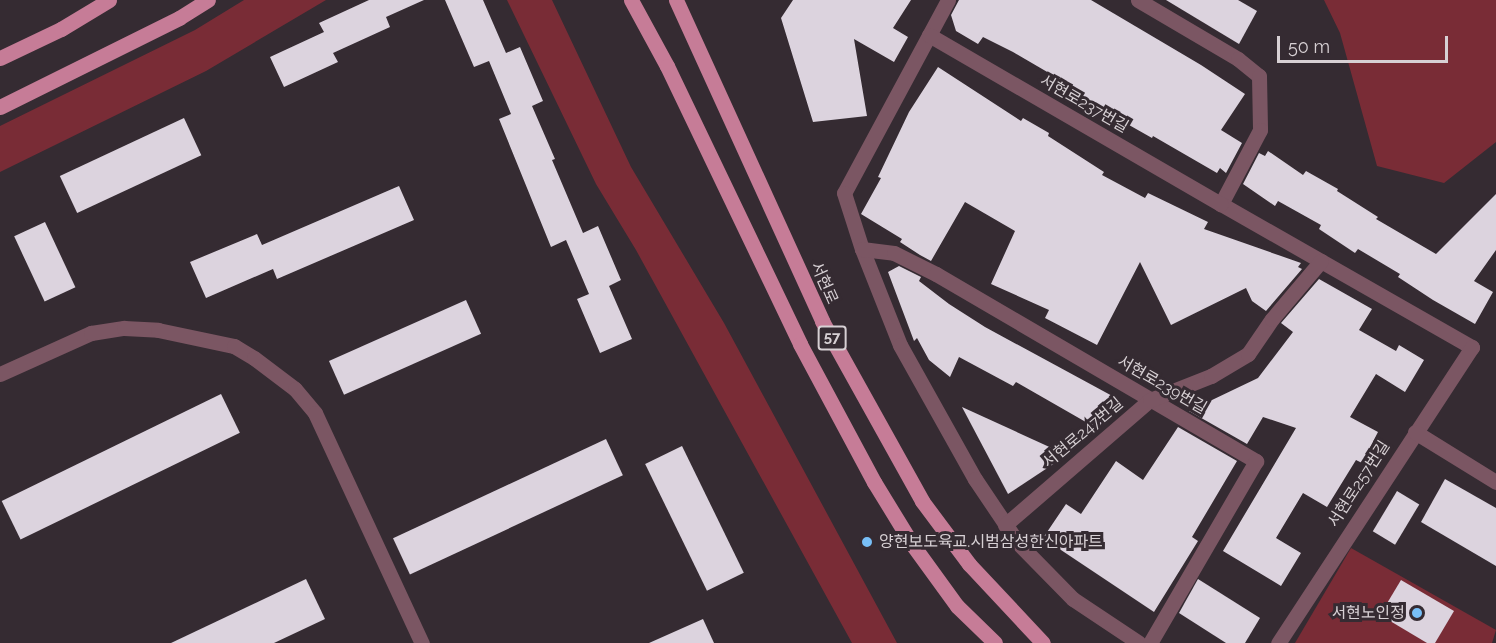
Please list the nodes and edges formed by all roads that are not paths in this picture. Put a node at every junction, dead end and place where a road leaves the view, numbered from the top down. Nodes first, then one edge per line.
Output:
1 (109, 0) edge
2 (208, 0) edge
3 (631, 0) edge
4 (676, 0) edge
5 (948, 0) edge
6 (1138, 0) edge
7 (929, 35) junction
8 (0, 58) edge
9 (0, 107) edge
10 (1221, 204) junction
11 (862, 249) junction
12 (1321, 261) junction
13 (1472, 347) joint
14 (0, 374) edge
15 (1150, 400) junction
16 (1415, 432) junction
17 (1496, 482) edge
18 (1005, 525) junction
19 (422, 643) edge
20 (995, 643) edge
21 (1043, 643) edge
22 (1139, 643) edge
23 (1150, 643) edge
24 (1278, 643) edge

1 - 8 main road
2 - 9 main road
3 - 20 main road, 57
4 - 21 main road, 서현로 / 57
5 - 7 street
6 - 10 street
7 - 10 street, 서현로237번길
7 - 11 street
10 - 12 street, 서현로237번길
11 - 15 street, 서현로239번길
11 - 18 street
12 - 13 street, 서현로237번길
12 - 15 street, 서현로247번길
13 - 16 street, 서현로257번길
14 - 19 street
15 - 18 street, 서현로247번길
15 - 23 street, 서현로239번길
16 - 17 street
16 - 24 street, 서현로257번길
18 - 22 street

